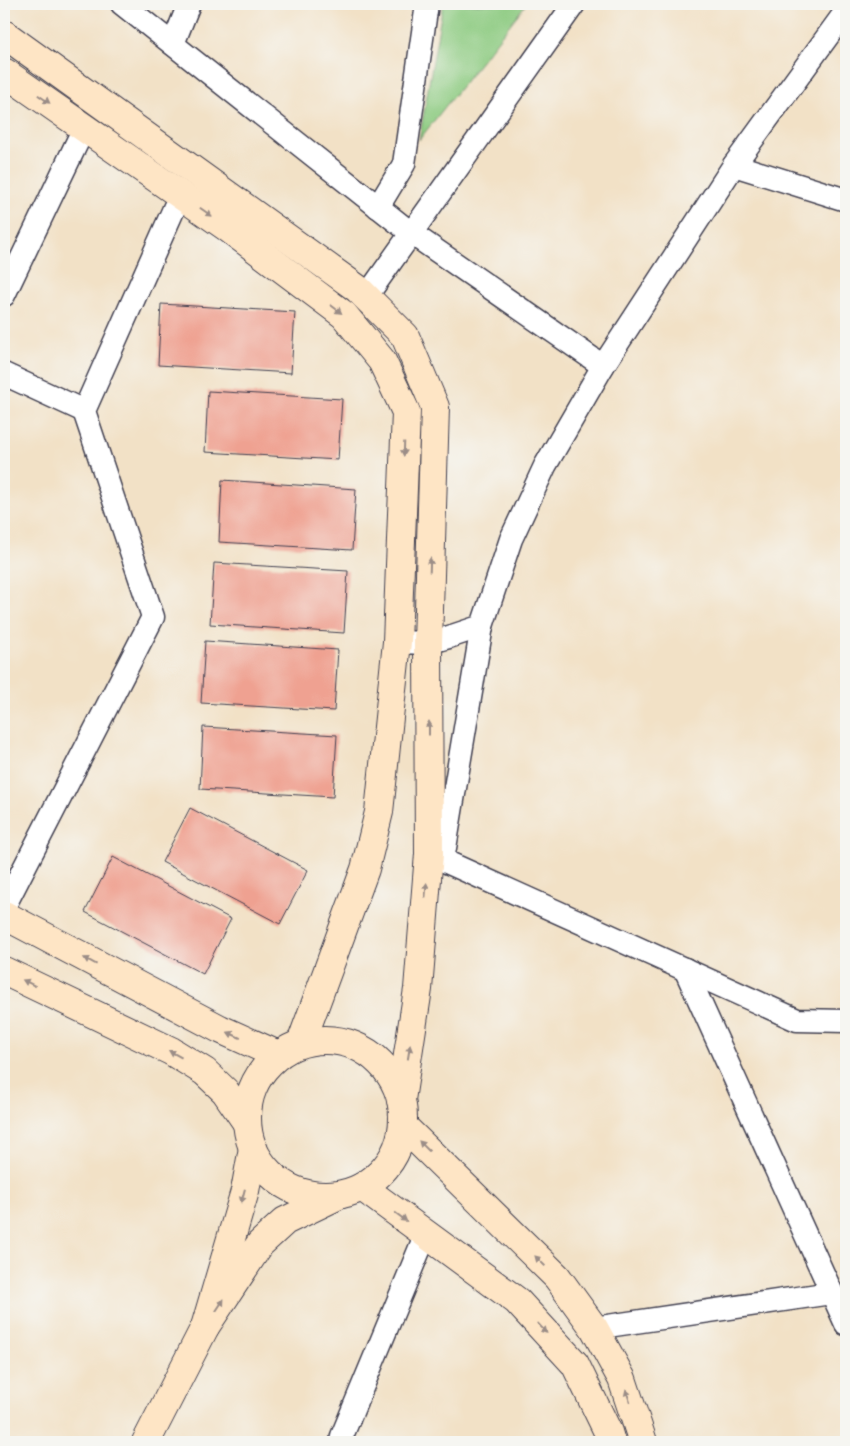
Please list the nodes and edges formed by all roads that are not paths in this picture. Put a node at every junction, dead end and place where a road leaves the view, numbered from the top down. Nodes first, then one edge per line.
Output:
1 (122, 4) edge
2 (189, 4) edge
3 (427, 4) edge
4 (574, 4) edge
5 (846, 11) edge
6 (148, 13) edge
7 (4, 34) edge
8 (173, 44) junction
9 (4, 72) edge
10 (84, 128) junction
11 (734, 165) junction
12 (180, 195) junction
13 (846, 200) edge
14 (378, 207) junction
15 (411, 233) junction
16 (4, 295) edge
17 (366, 297) junction
18 (603, 366) junction
19 (4, 374) edge
20 (84, 411) junction
21 (482, 626) junction
22 (397, 642) junction
23 (428, 642) junction
24 (436, 857) junction
25 (4, 907) edge
26 (4, 915) edge
27 (685, 968) junction
28 (4, 971) edge
29 (846, 1020) edge
30 (290, 1049) junction
31 (402, 1113) junction
32 (250, 1136) junction
33 (349, 1192) junction
34 (425, 1236) junction
35 (831, 1293) junction
36 (846, 1324) edge
37 (205, 1327) junction
38 (594, 1328) junction
39 (146, 1442) edge
40 (341, 1442) edge
41 (611, 1442) edge
42 (642, 1442) edge

1 - 6 street
2 - 8 street
3 - 14 street
4 - 15 street
5 - 11 street
6 - 8 street
7 - 17 main road
8 - 14 street
9 -> 10 main road
10 - 12 main road
10 - 16 street
11 - 13 street
11 - 18 street
12 - 20 street
12 -> 22 main road
14 - 15 street
15 - 17 street
15 - 18 street
23 -> 17 main road
18 - 21 street
19 - 20 street
20 - 25 street
21 - 23 street
21 - 24 street
22 - 23 street
22 - 30 main road
24 -> 23 main road
24 - 27 street
31 -> 24 main road
30 -> 26 main road
27 - 29 street
27 - 35 street
32 -> 28 main road
30 - 31 main road
30 - 32 main road
31 - 33 main road
38 -> 31 main road
32 - 33 main road
32 -> 37 main road
33 -> 34 main road
37 -> 33 main road
34 - 40 street
34 -> 41 main road
35 - 36 street
35 - 38 street
37 - 39 main road
42 -> 38 main road

